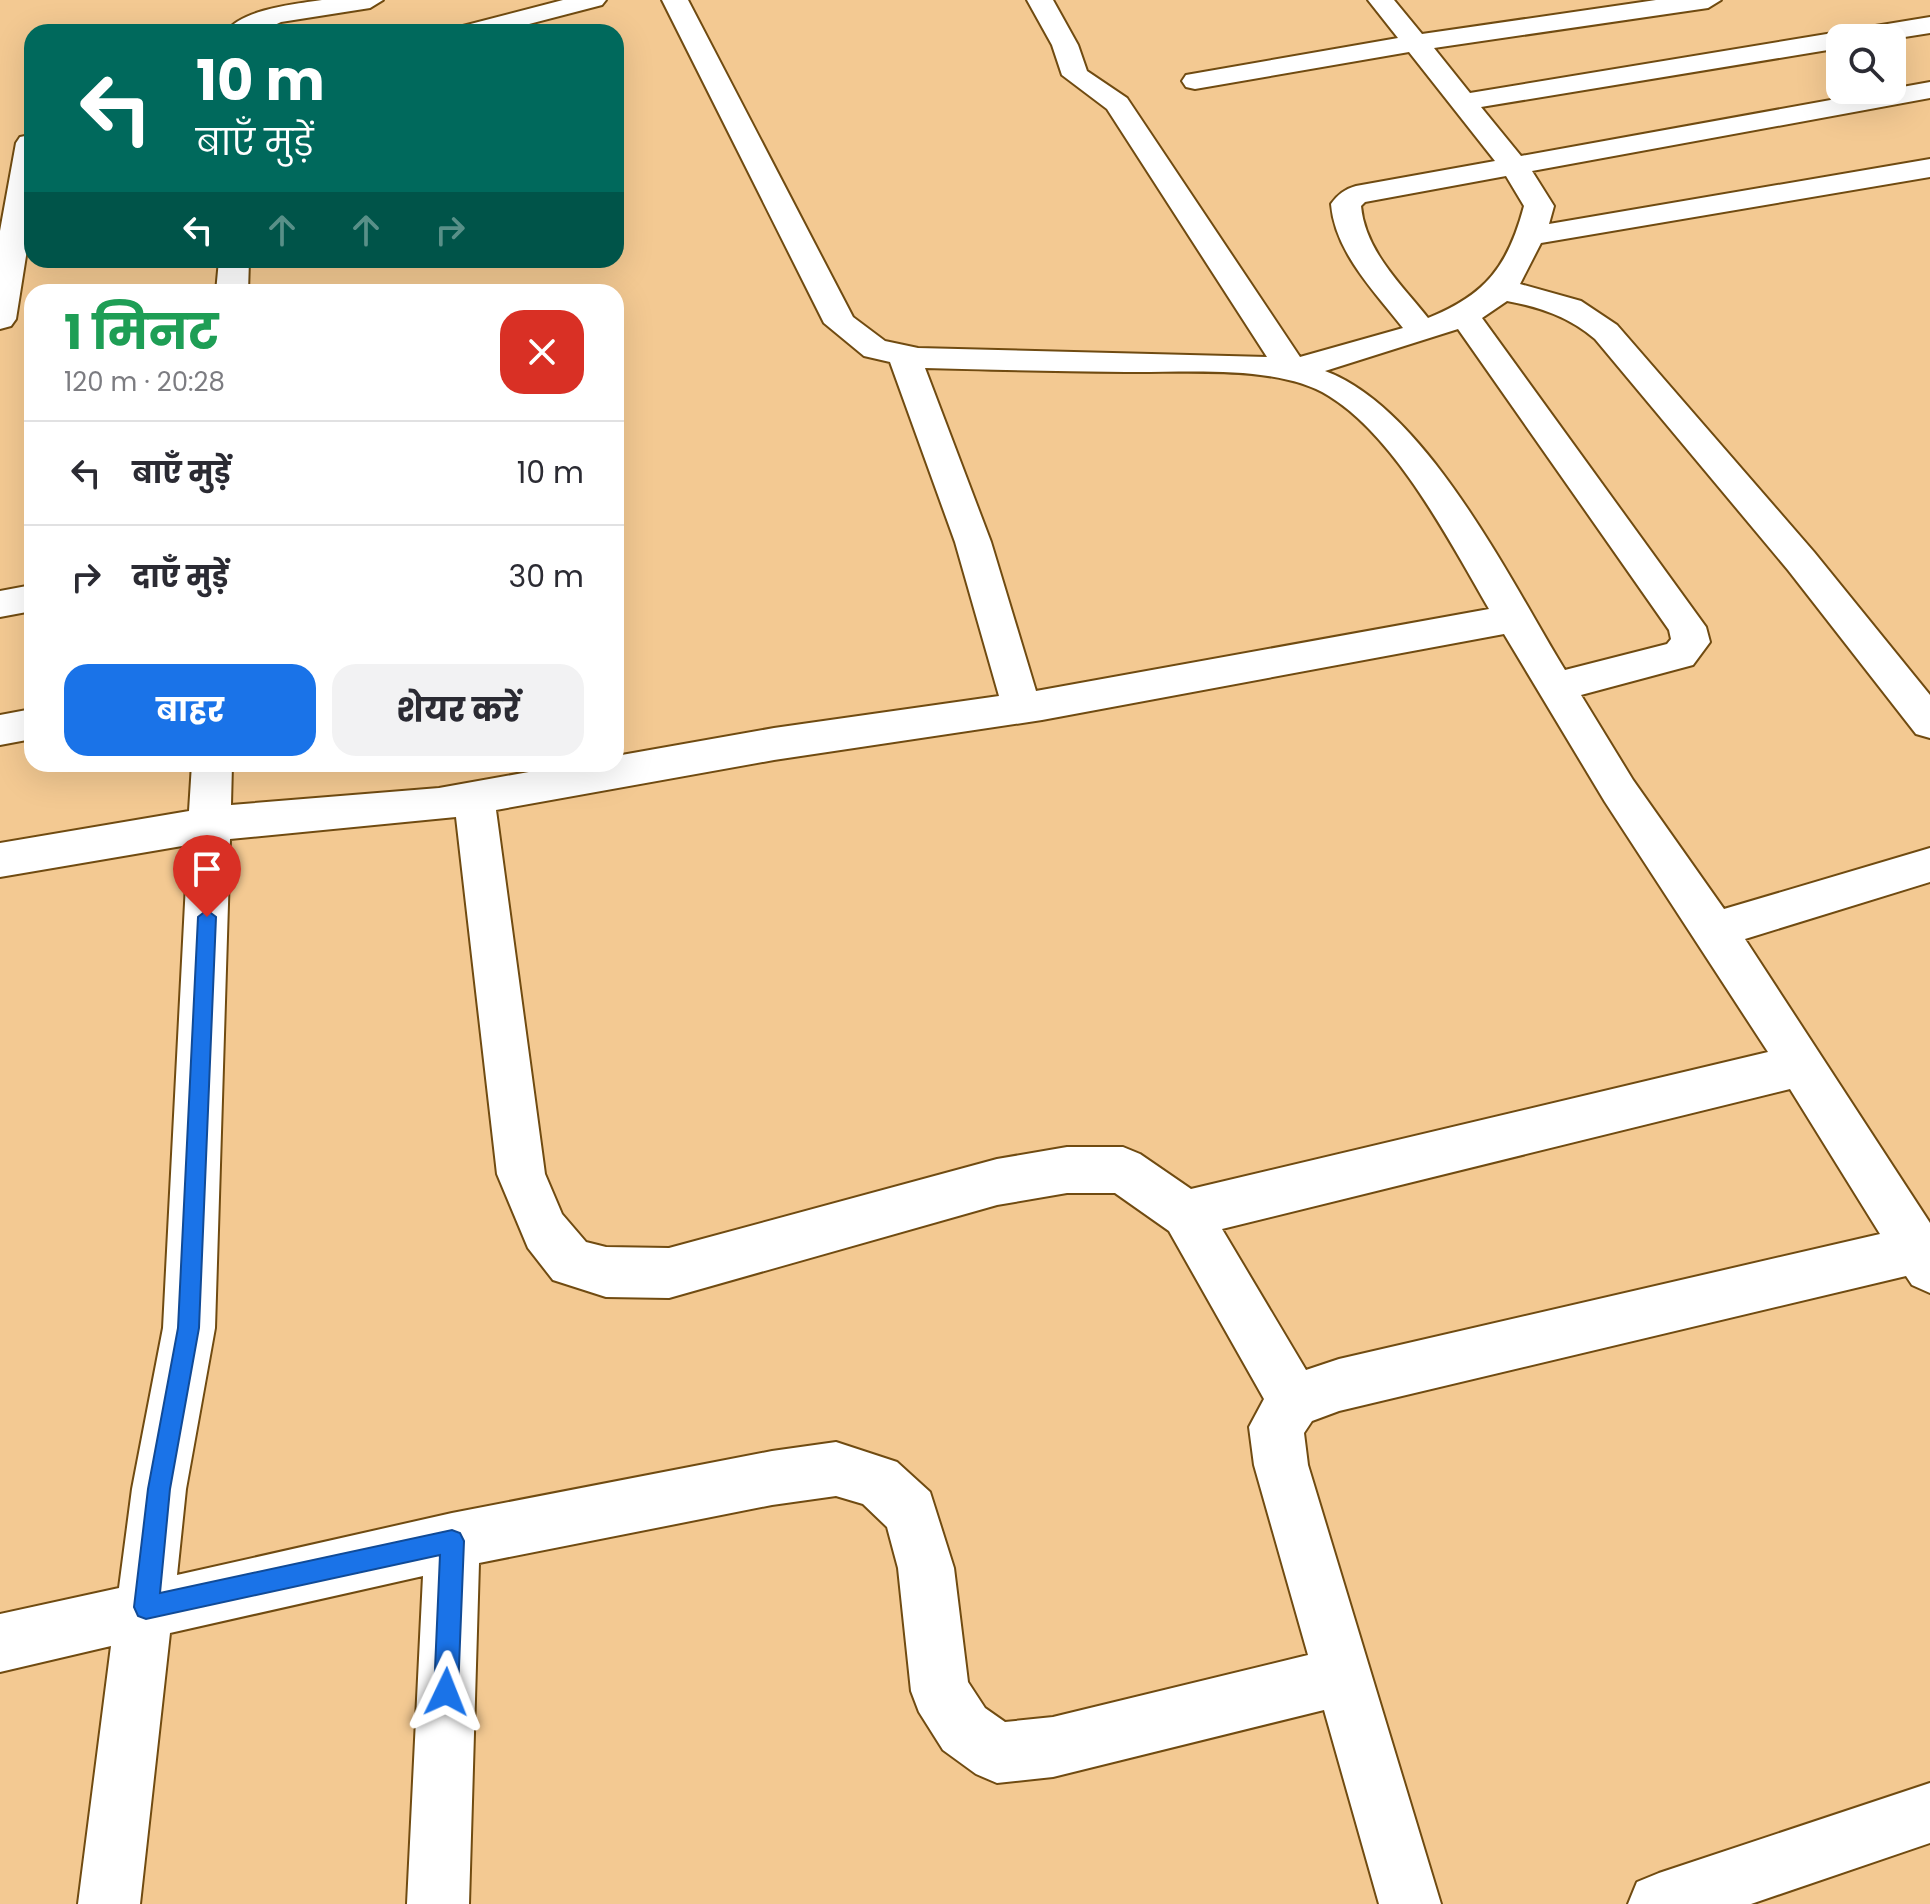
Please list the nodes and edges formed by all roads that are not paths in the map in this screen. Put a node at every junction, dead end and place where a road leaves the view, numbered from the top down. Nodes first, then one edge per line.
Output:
1 (370, 0) edge
2 (593, 0) edge
3 (675, 0) edge
4 (1040, 0) edge
5 (1381, 0) edge
6 (1708, 0) edge
7 (540, 7) edge
8 (1884, 10) dead end
9 (256, 24) edge
10 (491, 24) edge
11 (1918, 27) edge
12 (1826, 42) edge
13 (1417, 43) junction
14 (1930, 52) edge
15 (1195, 81) dead end
16 (1930, 90) edge
17 (1464, 102) junction
18 (24, 145) edge
19 (0, 151) edge
20 (1514, 166) junction
21 (1930, 168) edge
22 (24, 183) edge
23 (1530, 236) junction
24 (1500, 290) junction
25 (1463, 314) junction
26 (0, 319) edge
27 (1421, 330) junction
28 (904, 356) junction
29 (1292, 370) junction
30 (24, 600) edge
31 (0, 604) edge
32 (1514, 618) junction
33 (1555, 687) junction
34 (1022, 708) junction
35 (1930, 723) edge
36 (24, 726) edge
37 (0, 730) edge
38 (624, 771) edge
39 (212, 772) edge
40 (618, 772) edge
41 (474, 798) junction
42 (210, 824) junction
43 (0, 860) edge
44 (1930, 865) edge
45 (1714, 930) junction
46 (1802, 1065) junction
47 (1186, 1214) junction
48 (1924, 1259) edge
49 (1294, 1401) junction
50 (452, 1541) junction
51 (146, 1607) junction
52 (0, 1643) edge
53 (1343, 1676) junction
54 (1930, 1813) edge
55 (109, 1904) edge
56 (438, 1904) edge
57 (1410, 1904) edge
58 (1659, 1904) edge

1 - 9 street
2 - 7 street
3 - 28 street
4 - 29 street
5 - 13 street
6 - 13 street
7 - 10 street
8 - 11 street
11 - 14 street
12 - 17 street
13 - 15 street
13 - 17 street
16 - 20 street
17 - 20 street
18 - 19 street
20 - 23 street
20 - 27 street
21 - 23 street
22 - 26 street
23 - 24 street
24 - 25 street
24 - 35 street
25 - 27 street
25 - 33 street
27 - 29 street
28 - 29 street
28 - 34 street
29 - 32 street
30 - 31 street
32 - 33 street
32 - 34 street
33 - 45 street
34 - 38 street
36 - 37 street
39 - 42 street
40 - 41 street
41 - 42 street
41 - 47 street
42 - 43 street
42 - 51 street
44 - 45 street
45 - 46 street
46 - 47 street
46 - 48 street
47 - 49 street
48 - 49 street
49 - 53 street
50 - 51 street
50 - 53 street
50 - 56 street
51 - 52 street
51 - 55 street
53 - 57 street
54 - 58 street

